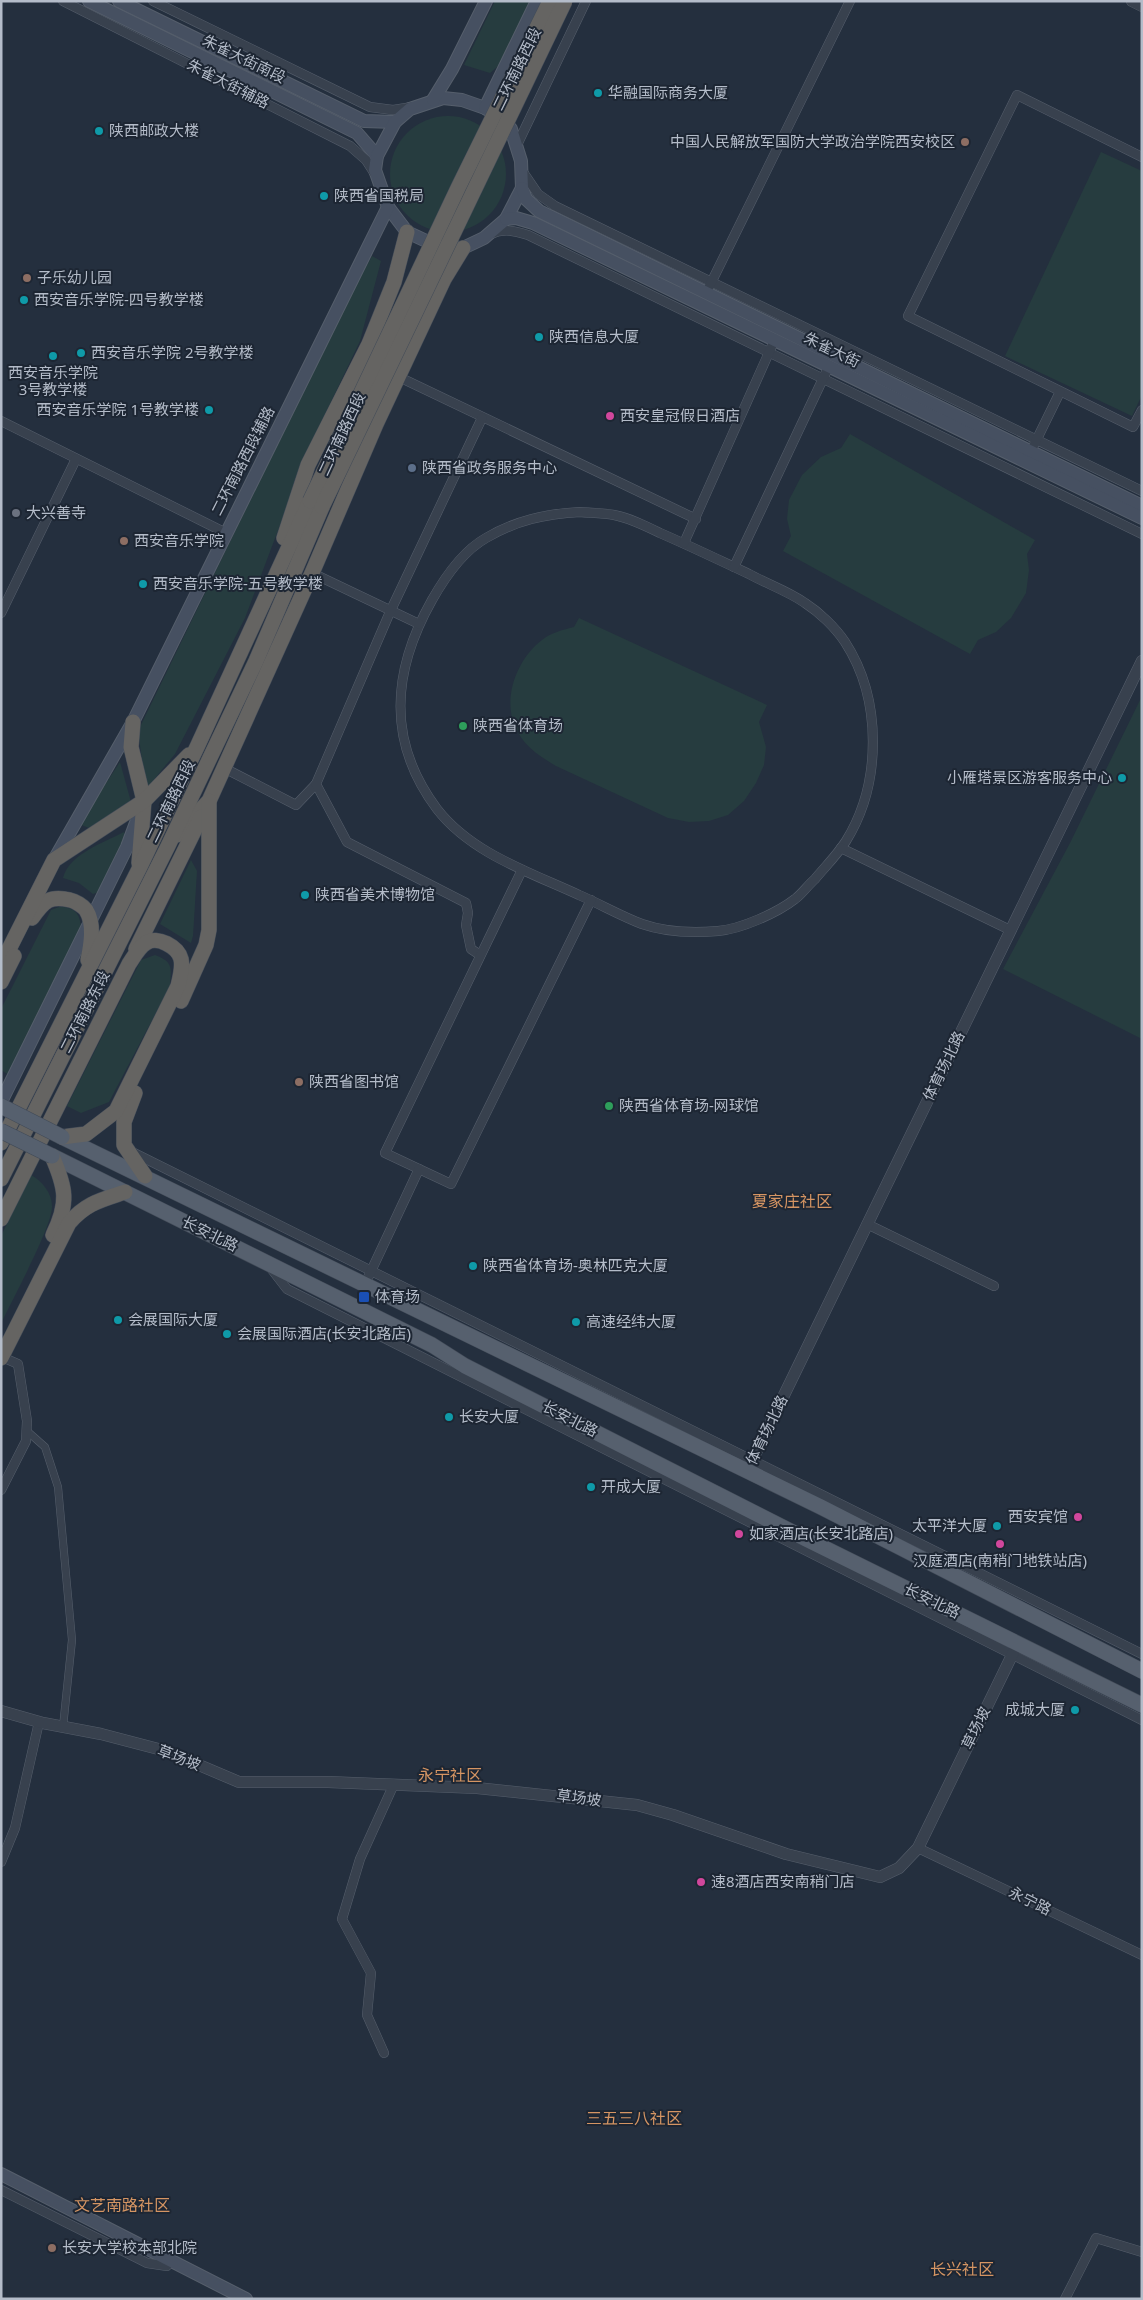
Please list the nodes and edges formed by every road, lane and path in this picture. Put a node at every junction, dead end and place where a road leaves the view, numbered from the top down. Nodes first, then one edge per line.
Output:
1 (63, 1) edge
2 (89, 1) edge
3 (118, 1) edge
4 (153, 1) edge
5 (486, 1) edge
6 (537, 1) edge
7 (550, 1) edge
8 (565, 1) edge
9 (573, 1) edge
10 (586, 1) edge
11 (850, 1) edge
12 (1132, 1) edge
13 (1142, 6) edge
14 (433, 100) junction
15 (419, 105) junction
16 (484, 108) junction
17 (395, 122) junction
18 (511, 129) junction
19 (517, 145) junction
20 (377, 156) junction
21 (1142, 157) edge
22 (521, 168) junction
23 (379, 183) junction
24 (522, 188) junction
25 (388, 207) junction
26 (506, 219) junction
27 (407, 232) junction
28 (484, 238) junction
29 (464, 248) junction
30 (709, 288) junction
31 (774, 339) junction
32 (769, 352) junction
33 (829, 366) junction
34 (399, 377) junction
35 (823, 379) junction
36 (1060, 392) junction
37 (1142, 410) edge
38 (482, 418) junction
39 (1, 422) edge
40 (376, 424) junction
41 (1034, 446) junction
42 (76, 459) junction
43 (1142, 491) edge
44 (316, 504) junction
45 (1142, 506) edge
46 (1142, 518) edge
47 (696, 519) junction
48 (226, 533) junction
49 (1142, 534) edge
50 (684, 543) junction
51 (734, 567) junction
52 (312, 573) junction
53 (258, 612) junction
54 (390, 612) junction
55 (1, 613) edge
56 (419, 624) junction
57 (256, 660) junction
58 (1142, 661) edge
59 (133, 722) junction
60 (198, 745) junction
61 (224, 768) junction
62 (316, 784) junction
63 (209, 800) junction
64 (144, 801) junction
65 (168, 846) junction
66 (841, 848) junction
67 (54, 860) junction
68 (139, 869) junction
69 (522, 870) junction
70 (591, 900) junction
71 (90, 923) junction
72 (1010, 930) junction
73 (480, 955) junction
74 (129, 964) junction
75 (1, 965) edge
76 (1, 982) edge
77 (82, 983) junction
78 (1, 1102) edge
79 (1, 1106) edge
80 (1, 1130) edge
81 (62, 1137) junction
82 (1, 1143) edge
83 (127, 1150) junction
84 (52, 1156) junction
85 (419, 1169) junction
86 (145, 1176) junction
87 (1, 1178) edge
88 (125, 1192) junction
89 (1, 1219) edge
90 (867, 1224) junction
91 (368, 1278) junction
92 (994, 1286) dead end
93 (1, 1338) edge
94 (2, 1357) edge
95 (26, 1431) junction
96 (749, 1465) junction
97 (1, 1490) edge
98 (1015, 1649) junction
99 (1142, 1654) edge
100 (1142, 1671) edge
101 (1142, 1705) edge
102 (1, 1711) edge
103 (1142, 1720) edge
104 (39, 1722) junction
105 (63, 1727) junction
106 (394, 1784) junction
107 (918, 1848) junction
108 (1, 1862) edge
109 (1142, 1955) edge
110 (384, 2053) dead end
111 (1, 2174) edge
112 (1, 2181) edge
113 (1, 2190) edge
114 (1142, 2252) edge
115 (167, 2266) junction
116 (230, 2299) edge
117 (246, 2299) edge
118 (1065, 2299) edge

1 - 23 street, 朱雀大街辅路
2 - 20 main road, 朱雀大街南段
3 - 17 main road, 朱雀大街南段
4 - 15 street
5 - 14 main road
6 - 16 main road, 二环南路西段
7 - 44 highway, 二环南路西段, bridge
8 - 44 highway, 二环南路西段, bridge
9 - 18 main road, 二环南路西段
10 - 19 street
11 - 30 street
12 - 13 street
14 - 15 main road
14 - 16 main road
15 - 17 main road
16 - 18 main road
17 - 20 main road
18 - 19 main road
19 - 22 main road
20 - 23 main road
21 - 36 street
22 - 24 main road
22 - 30 street
23 - 25 main road
24 - 26 main road
24 - 30 main road, 朱雀大街
25 - 27 main road
25 - 48 main road, 二环南路西段辅路
26 - 28 main road
26 - 31 main road, 朱雀大街
27 - 29 main road
27 - 53 highway
28 - 29 main road
28 - 32 street
29 - 34 highway
30 - 41 main road, 朱雀大街
31 - 32 street
31 - 33 main road, 朱雀大街
32 - 35 street
32 - 47 street
33 - 35 street
33 - 46 main road, 朱雀大街
34 - 38 street
34 - 40 highway
35 - 49 street
35 - 51 street
36 - 37 street
36 - 41 street
38 - 47 street
38 - 54 street
39 - 42 street
40 - 52 highway
40 - 57 highway
41 - 43 street
41 - 45 main road, 朱雀大街
42 - 48 street
42 - 55 street
44 - 53 highway, 二环南路西段
44 - 57 highway, 二环南路西段
47 - 50 street
48 - 59 main road, 二环南路西段辅路
50 - 51 street
50 - 56 street
51 - 66 street
52 - 54 street
52 - 61 highway
53 - 60 highway, 二环南路西段
54 - 56 street
54 - 62 street
56 - 69 street
57 - 65 highway, 二环南路西段
58 - 72 street, 体育场北路
59 - 64 highway
59 - 67 main road, 二环南路西段辅路
60 - 64 highway
60 - 68 highway, 二环南路西段
61 - 62 street
61 - 63 highway
62 - 73 street
63 - 65 highway
63 - 74 highway
63 - 83 highway
64 - 67 highway
64 - 68 highway
64 - 71 main road
65 - 87 highway, 二环南路东段
66 - 70 street
66 - 72 street
67 - 75 highway
68 - 77 highway, 二环南路东段
69 - 70 street
69 - 73 street
70 - 85 street
71 - 76 highway
71 - 77 highway
71 - 78 main road
72 - 90 street, 体育场北路
73 - 85 street
74 - 81 highway
74 - 89 highway
77 - 82 highway, 二环南路东段
79 - 81 main road, 长安北路, bridge
80 - 84 main road, 长安北路, bridge
81 - 86 main road, 长安北路
83 - 86 highway
83 - 91 street
84 - 88 main road, 长安北路
84 - 93 highway
85 - 91 street
86 - 91 main road, 长安北路
88 - 94 highway
88 - 98 main road, 长安北路
90 - 92 street
90 - 96 street, 体育场北路
91 - 96 main road, 长安北路
94 - 95 street
95 - 97 street
95 - 105 street
96 - 99 street
96 - 100 main road, 长安北路
98 - 101 main road, 长安北路
98 - 103 street
98 - 107 street, 草场坡
102 - 104 street, 草场坡
104 - 105 street, 草场坡
104 - 108 street
105 - 106 street, 草场坡
106 - 107 street, 草场坡
106 - 110 street
107 - 109 street, 永宁路
111 - 117 main road
112 - 115 main road
113 - 115 street
114 - 118 street
115 - 116 main road

